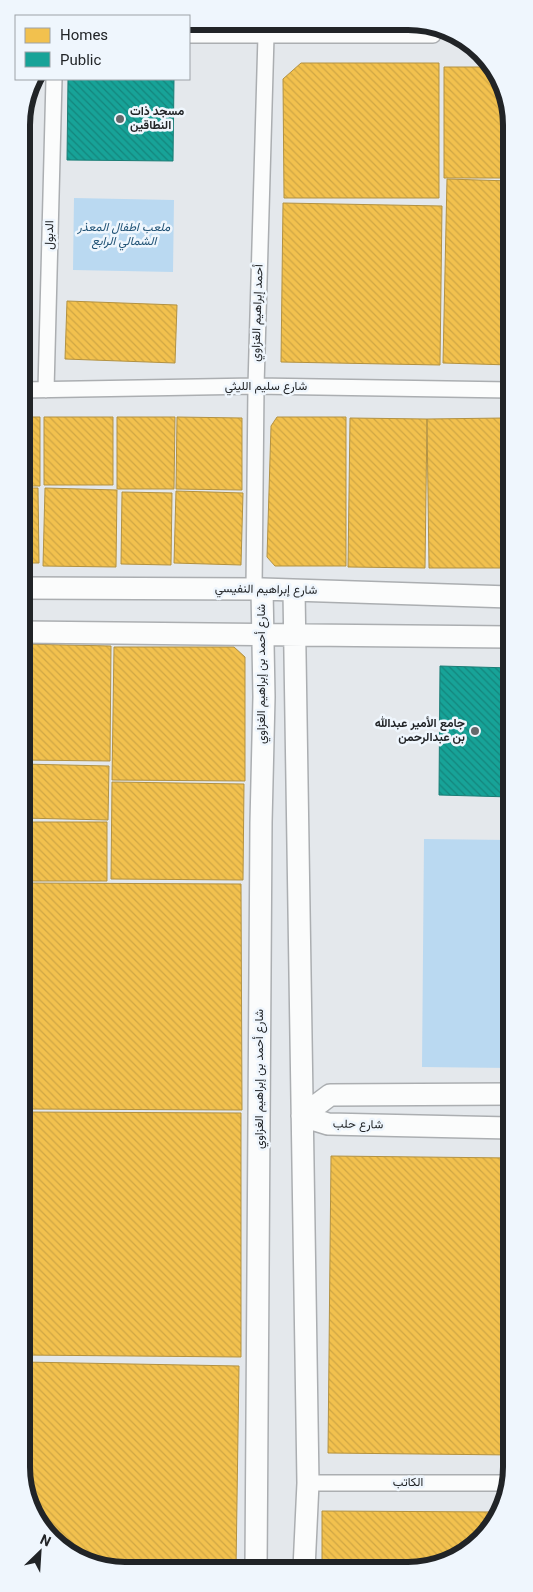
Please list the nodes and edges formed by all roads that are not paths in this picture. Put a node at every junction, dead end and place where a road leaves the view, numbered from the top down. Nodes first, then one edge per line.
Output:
1 (190, 35) edge
2 (434, 35) dead end
3 (266, 36) junction
4 (54, 80) edge
5 (256, 386) junction
6 (30, 390) edge
7 (46, 390) junction
8 (503, 390) edge
9 (30, 588) edge
10 (258, 589) junction
11 (294, 590) junction
12 (503, 597) edge
13 (30, 632) edge
14 (295, 634) junction
15 (263, 635) junction
16 (503, 637) edge
17 (503, 1094) edge
18 (302, 1116) junction
19 (503, 1128) edge
20 (308, 1483) junction
21 (502, 1483) edge
22 (256, 1562) edge
23 (304, 1562) edge

1 - 3 street
2 - 3 street
3 - 5 street, أحمد إبراهيم الغزاوي
4 - 7 street, الدبول
5 - 7 street, شارع سليم الليثي
5 - 8 street, شارع سليم الليثي
5 - 10 street, أحمد إبراهيم الغزاوي
6 - 7 street, شارع سليم الليثي
9 - 10 street, شارع إبراهيم النفيسي
10 - 11 street, شارع إبراهيم النفيسي
10 - 15 street, شارع أحمد بن إبراهيم الغزاوي
11 - 12 street, شارع إبراهيم النفيسي
11 - 14 street
13 - 15 street
14 - 15 street
14 - 16 street
14 - 18 street
15 - 22 street, شارع أحمد بن إبراهيم الغزاوي
17 - 18 street
18 - 19 street, شارع حلب
18 - 20 street
20 - 21 street, الكاتب
20 - 23 street

